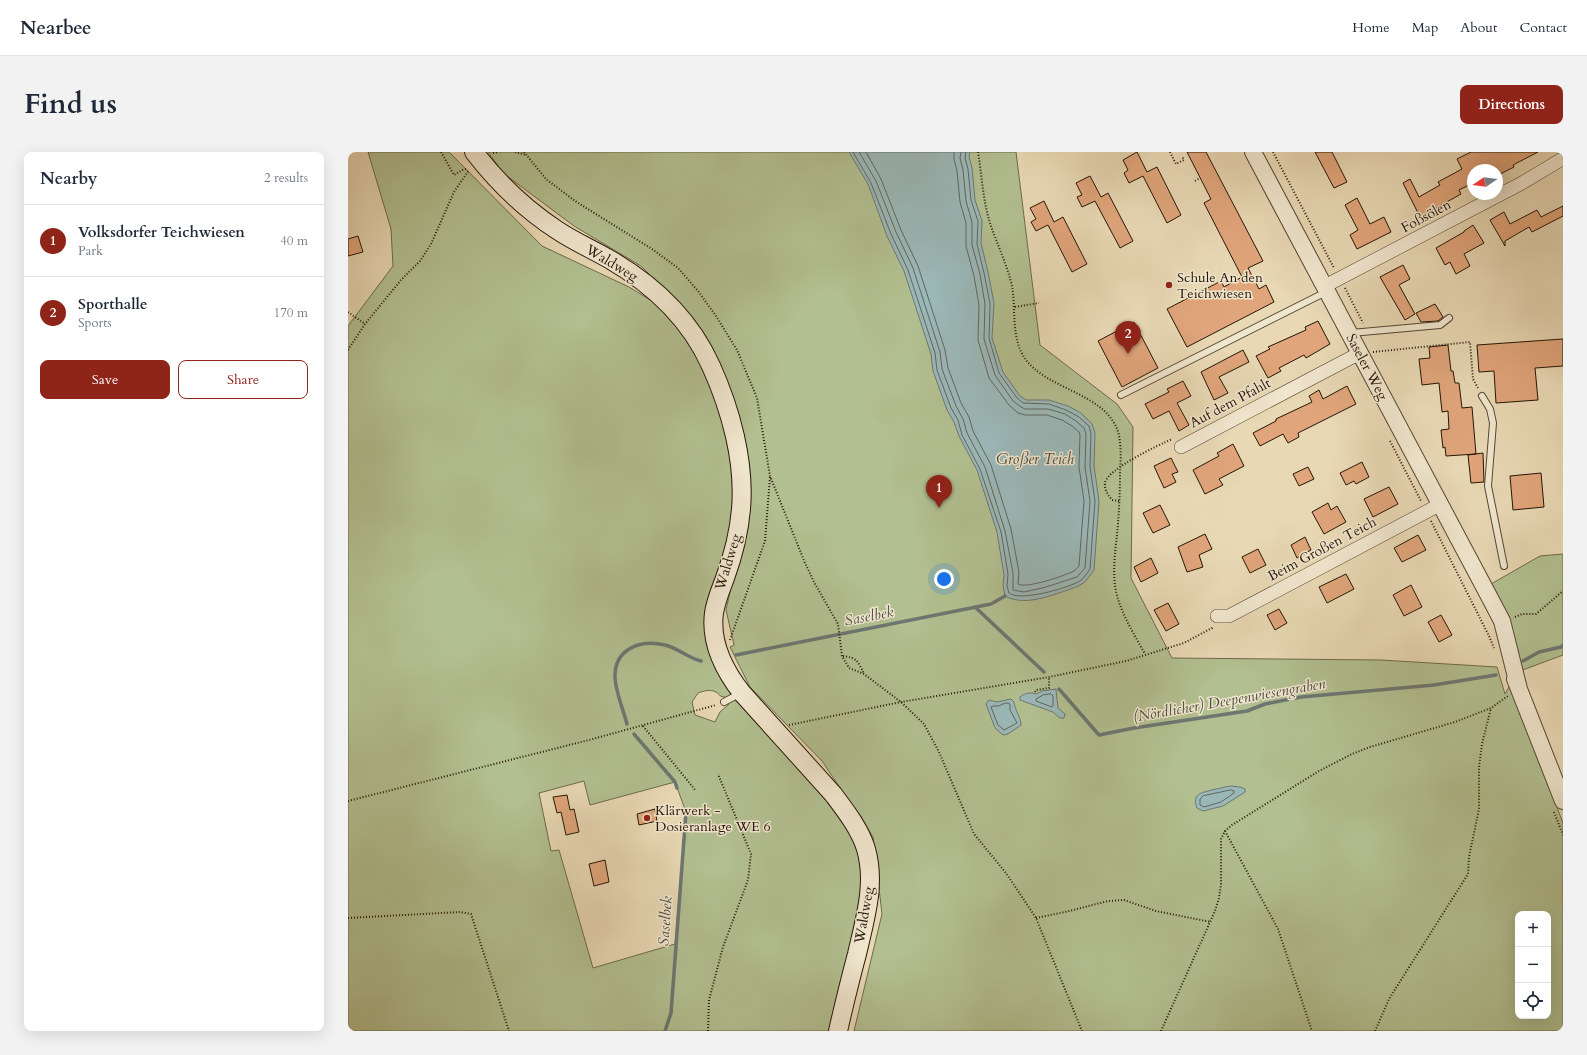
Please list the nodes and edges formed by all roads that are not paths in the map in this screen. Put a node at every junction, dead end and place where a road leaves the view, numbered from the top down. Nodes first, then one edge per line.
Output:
1 (1253, 152) edge
2 (478, 158) edge
3 (1562, 159) dead end
4 (1326, 289) junction
5 (1449, 318) dead end
6 (1349, 333) junction
7 (1360, 353) junction
8 (1122, 395) dead end
9 (1482, 396) road end
10 (1181, 448) road end
11 (1441, 504) junction
12 (1504, 566) dead end
13 (1217, 616) road end
14 (742, 693) junction
15 (724, 702) road end
16 (1558, 803) edge
17 (838, 1031) edge

1 - 4 street, Saseler Weg
2 - 14 main road, Waldweg
3 - 4 street, Foßsölen
4 - 6 street, Saseler Weg
4 - 8 lane
5 - 6 lane
6 - 7 street, Saseler Weg
7 - 10 street, Auf dem Pfahlt
7 - 11 street, Saseler Weg
9 - 12 lane
11 - 13 street, Beim Großen Teich
11 - 16 street, Saseler Weg
14 - 15 lane
14 - 17 main road, Waldweg

